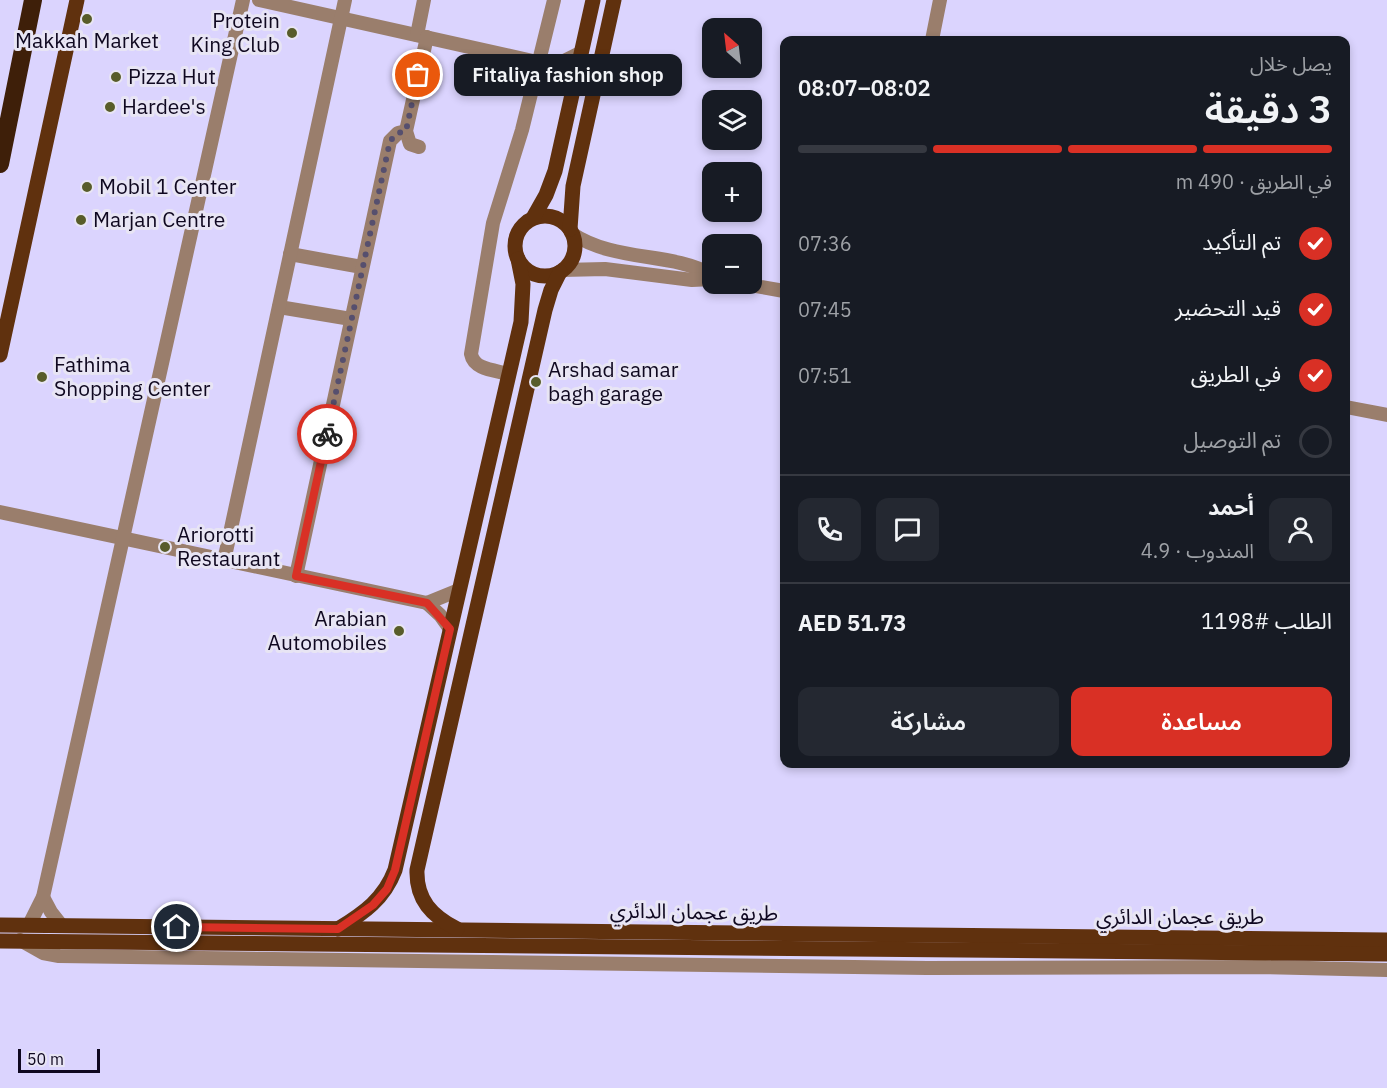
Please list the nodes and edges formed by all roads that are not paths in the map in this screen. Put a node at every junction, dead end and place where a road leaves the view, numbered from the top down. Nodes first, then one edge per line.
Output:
1 (33, 0) edge
2 (77, 0) edge
3 (243, 0) edge
4 (259, 0) edge
5 (345, 0) edge
6 (424, 0) edge
7 (554, 0) edge
8 (593, 0) edge
9 (615, 0) edge
10 (940, 0) edge
11 (341, 18) junction
12 (422, 36) junction
13 (933, 36) edge
14 (580, 53) junction
15 (542, 64) junction
16 (572, 91) junction
17 (406, 131) junction
18 (419, 147) dead end
19 (0, 164) edge
20 (533, 218) junction
21 (571, 231) junction
22 (290, 254) junction
23 (518, 260) junction
24 (362, 267) junction
25 (561, 271) junction
26 (702, 272) edge
27 (702, 278) edge
28 (762, 287) edge
29 (780, 290) edge
30 (279, 307) junction
31 (351, 319) junction
32 (0, 356) edge
33 (509, 374) junction
34 (1350, 408) edge
35 (1387, 416) edge
36 (0, 512) edge
37 (124, 539) junction
38 (224, 561) junction
39 (296, 576) junction
40 (459, 590) junction
41 (427, 603) junction
42 (450, 629) junction
43 (430, 718) junction
44 (440, 766) junction
45 (43, 897) junction
46 (0, 925) edge
47 (29, 925) junction
48 (62, 926) junction
49 (338, 929) junction
50 (460, 931) junction
51 (0, 940) edge
52 (20, 940) junction
53 (1387, 940) edge
54 (1387, 954) edge
55 (1387, 970) edge

1 - 19 highway
2 - 32 main road
3 - 37 street
4 - 11 street
5 - 11 street
6 - 12 street
7 - 15 street
8 - 14 main road
9 - 21 main road
10 - 13 street
11 - 12 street
11 - 22 street
12 - 15 street
12 - 17 street
14 - 15 street
14 - 16 main road
15 - 16 street
15 - 33 street
16 - 20 main road
17 - 18 street
17 - 24 street
20 - 21 main road
20 - 23 main road
21 - 25 main road
21 - 26 street
22 - 24 street
22 - 30 street
23 - 25 main road
23 - 33 main road
24 - 31 street
25 - 27 street
25 - 44 main road
28 - 29 street
30 - 31 street
30 - 38 street
31 - 39 street
33 - 40 main road
34 - 35 street
36 - 37 street
37 - 38 street
37 - 45 street
38 - 39 street
39 - 41 street
40 - 41 street
40 - 42 main road
41 - 42 street
42 - 43 main road
43 - 44 main road
43 - 49 main road
44 - 50 main road
45 - 47 street
45 - 48 street
46 - 47 main road, طريق عجمان الدائري
47 - 48 main road, طريق عجمان الدائري
48 - 49 main road, طريق عجمان الدائري
49 - 50 main road, طريق عجمان الدائري
50 - 53 main road, طريق عجمان الدائري
51 - 52 main road, طريق عجمان الدائري
52 - 54 main road, طريق عجمان الدائري
52 - 55 street

